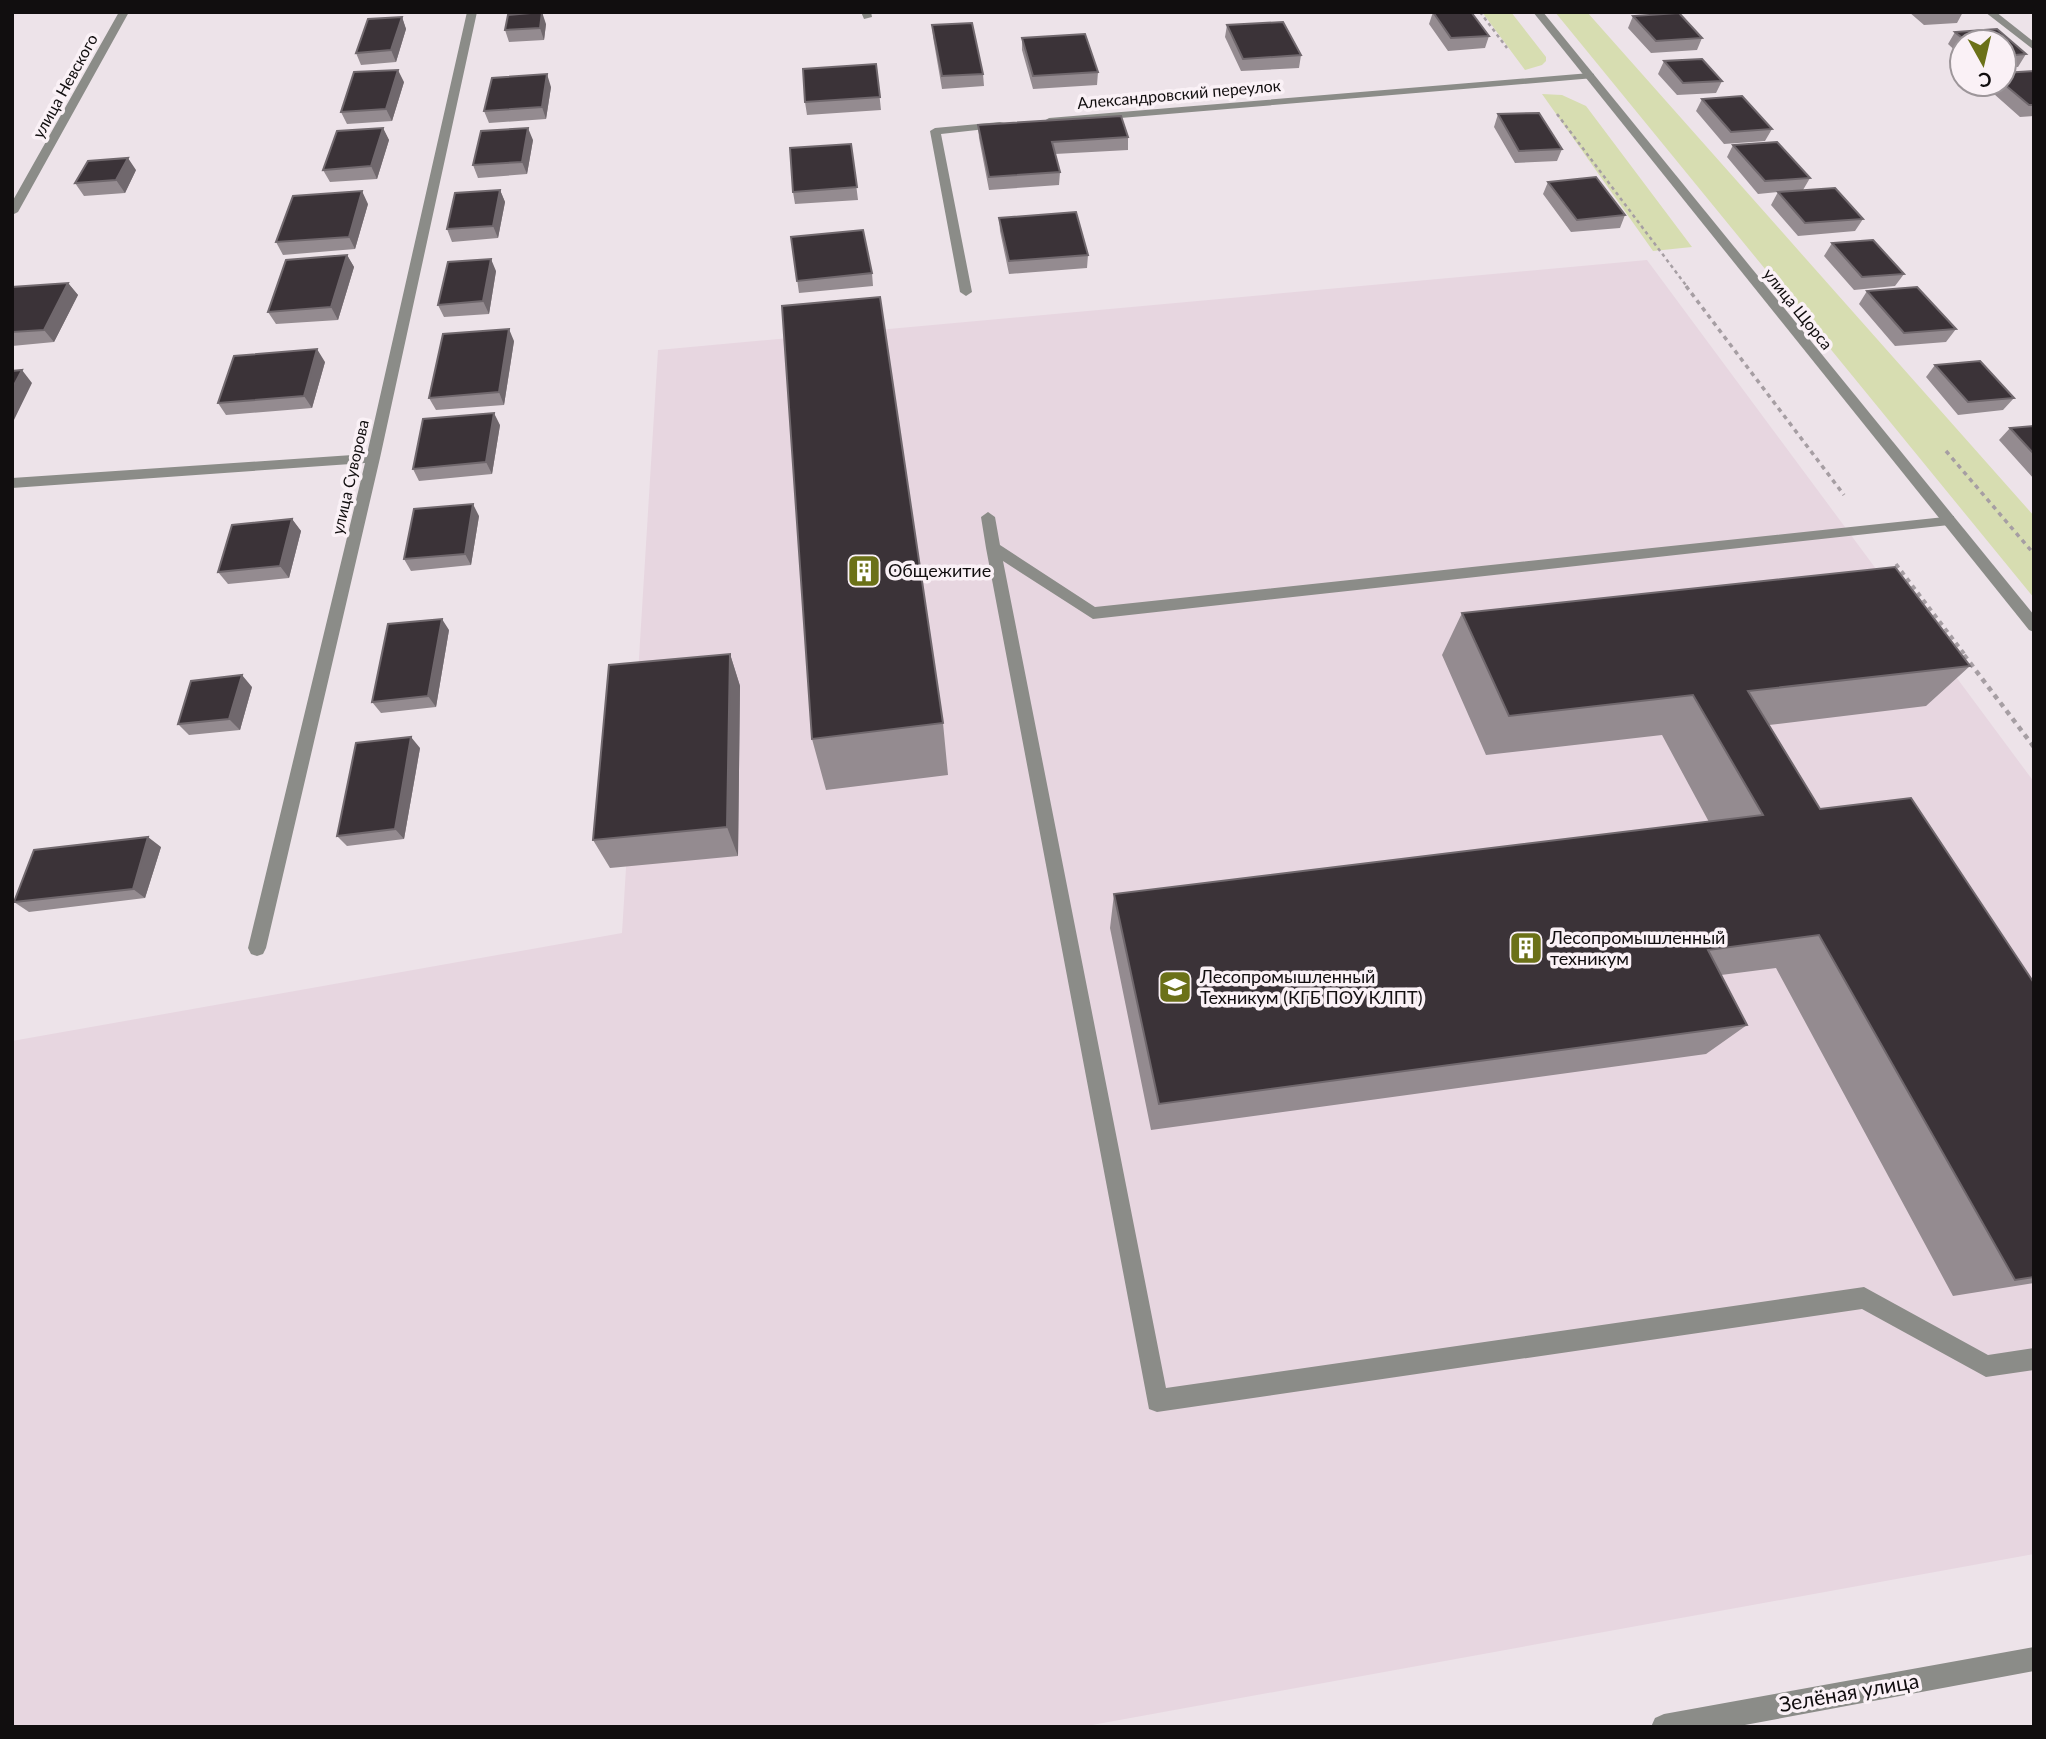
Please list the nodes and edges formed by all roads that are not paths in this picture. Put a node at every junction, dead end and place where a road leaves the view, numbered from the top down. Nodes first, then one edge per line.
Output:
1 (124, 12) edge
2 (472, 12) edge
3 (1538, 12) edge
4 (1990, 12) edge
5 (2034, 47) edge
6 (1590, 76) junction
7 (1032, 122) edge
8 (1018, 124) edge
9 (12, 212) edge
10 (966, 292) dead end
11 (373, 458) junction
12 (12, 483) edge
13 (988, 517) dead end
14 (1949, 520) junction
15 (993, 548) junction
16 (2034, 626) edge
17 (257, 948) dead end
18 (2034, 1359) edge
19 (2034, 1658) edge
20 (1664, 1727) edge

1 - 9 street, улица Невского
2 - 11 street, улица Суворова
3 - 6 street, улица Щорса
4 - 5 street
6 - 7 street, Александровский переулок
6 - 14 street, улица Щорса
8 - 10 street
11 - 12 street
11 - 17 street, улица Суворова
13 - 15 street
14 - 15 street
14 - 16 street, улица Щорса
15 - 18 street
19 - 20 street, Зелёная улица

